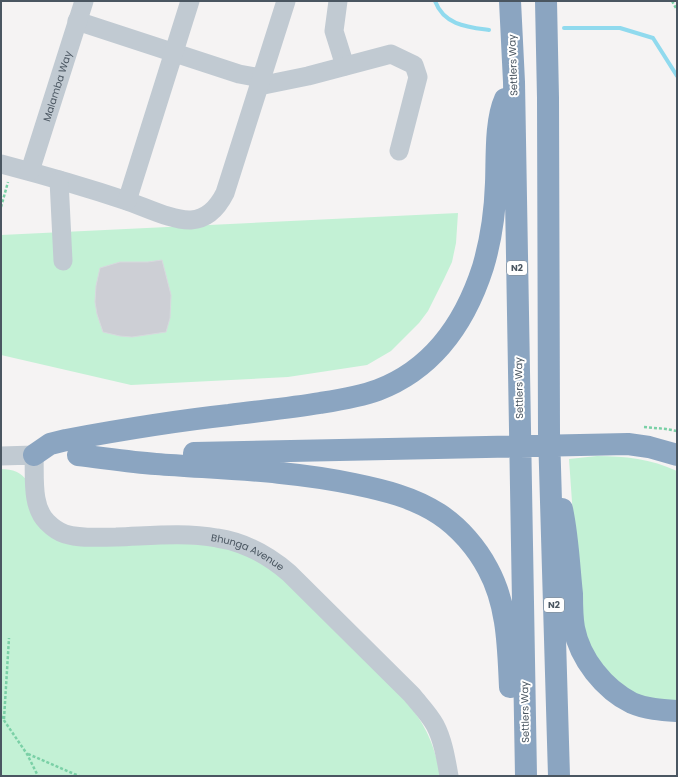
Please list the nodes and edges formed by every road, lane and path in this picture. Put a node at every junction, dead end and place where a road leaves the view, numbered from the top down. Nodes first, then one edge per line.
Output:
1 (84, 1) edge
2 (190, 1) edge
3 (338, 1) edge
4 (510, 1) edge
5 (546, 1) edge
6 (672, 1) edge
7 (281, 2) edge
8 (677, 10) edge
9 (77, 22) junction
10 (173, 54) junction
11 (344, 66) junction
12 (514, 74) junction
13 (260, 81) junction
14 (399, 151) dead end
15 (6, 165) edge
16 (30, 171) junction
17 (59, 180) junction
18 (127, 201) junction
19 (1, 207) edge
20 (64, 261) dead end
21 (549, 433) junction
22 (677, 454) edge
23 (34, 455) junction
24 (78, 455) junction
25 (1, 456) edge
26 (9, 638) dead end
27 (677, 711) edge
28 (2, 718) edge
29 (27, 754) junction
30 (38, 776) edge
31 (78, 776) edge
32 (449, 776) edge
33 (518, 776) edge
34 (526, 776) edge
35 (559, 776) edge

1 - 9 street, Malamba Way
2 - 10 street
3 - 11 street
4 - 12 highway, Settlers Way / N2
5 - 21 highway, N2
6 - 8 path
7 - 13 street
9 - 10 street
9 - 16 street, Malamba Way
10 - 13 street
10 - 18 street
11 - 13 street
11 - 14 street
12 - 23 highway
12 - 34 highway, Settlers Way / N2
13 - 18 street
15 - 16 street
15 - 19 path
16 - 17 street
17 - 18 street
17 - 20 street
21 - 27 highway
21 - 35 highway, N2
22 - 24 highway
23 - 24 highway
23 - 25 street
23 - 32 street, Bhunga Avenue
24 - 33 highway
26 - 28 path
28 - 29 path
29 - 30 path
29 - 31 path

